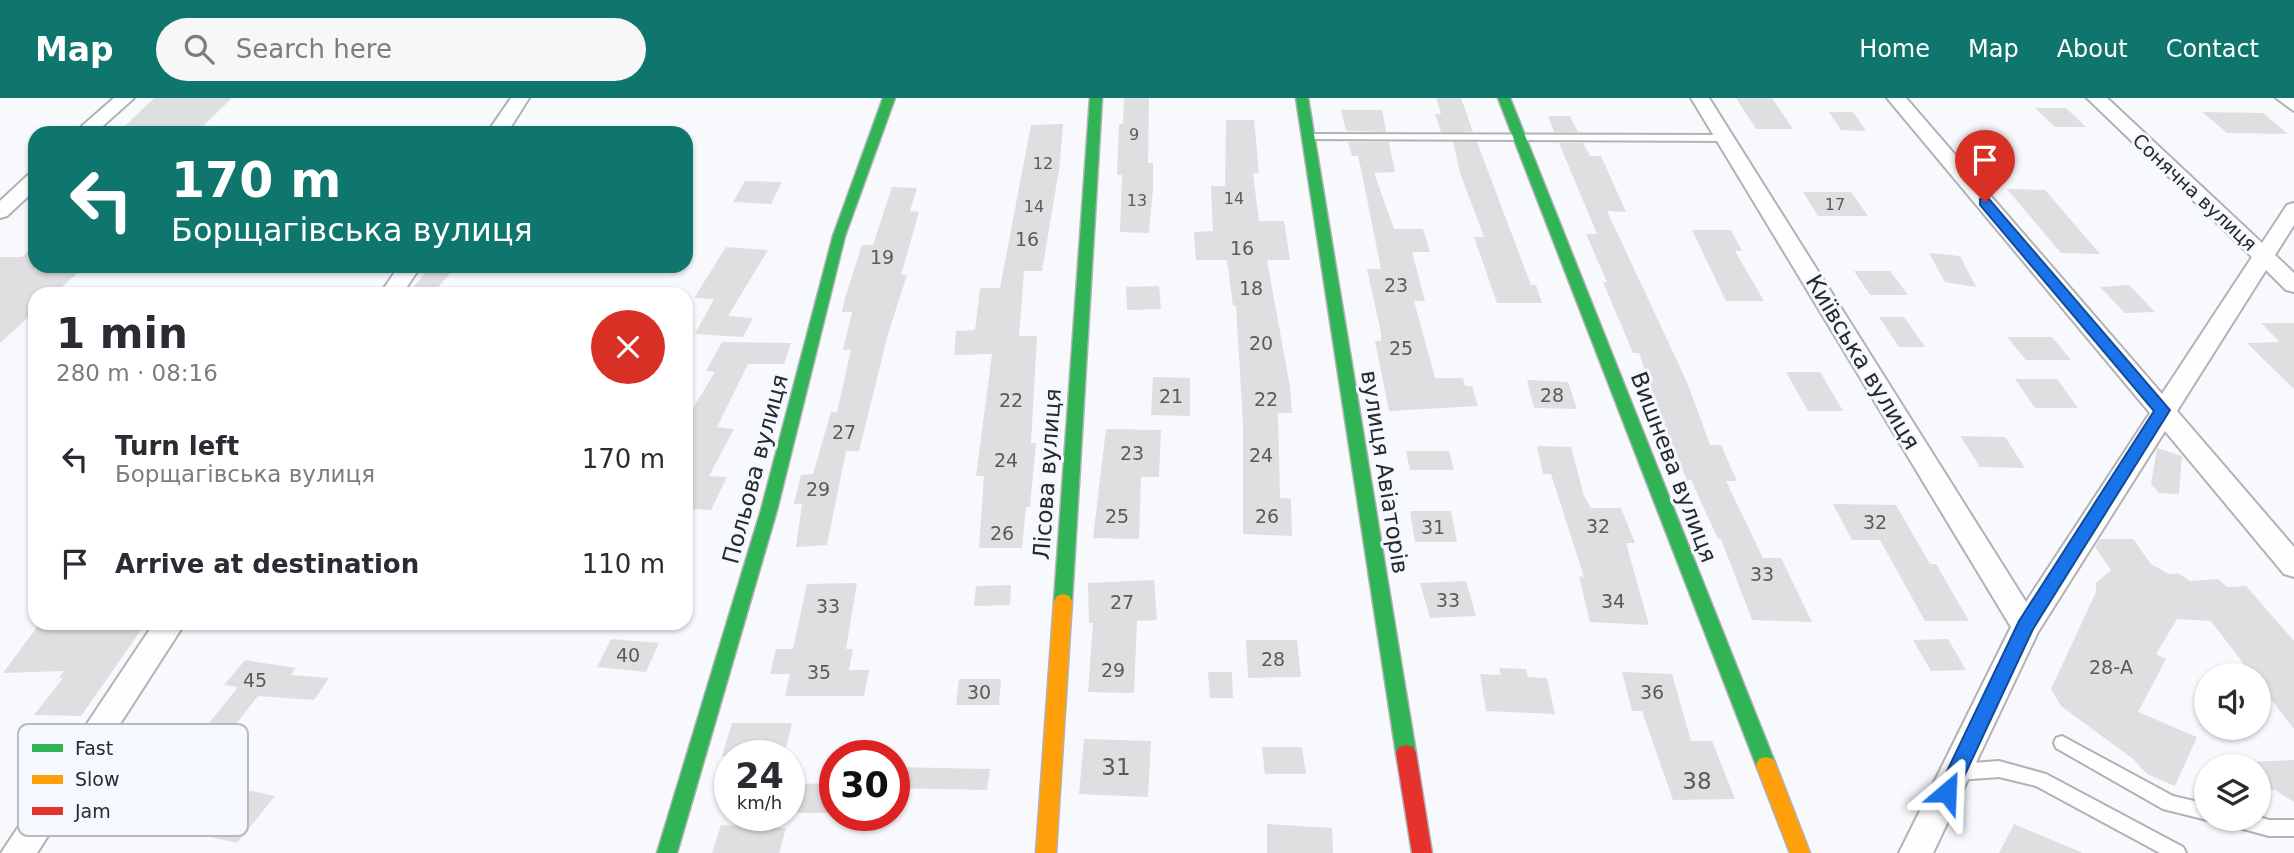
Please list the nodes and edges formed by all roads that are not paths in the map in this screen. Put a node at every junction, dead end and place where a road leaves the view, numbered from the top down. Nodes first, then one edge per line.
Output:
1 (125, 98) edge
2 (520, 98) edge
3 (889, 98) edge
4 (1096, 98) edge
5 (1302, 98) edge
6 (1504, 98) edge
7 (1700, 98) edge
8 (1896, 98) edge
9 (2096, 98) edge
10 (2286, 98) edge
11 (2294, 105) edge
12 (92, 126) edge
13 (502, 126) edge
14 (1309, 137) junction
15 (1521, 138) junction
16 (1727, 138) junction
17 (28, 186) edge
18 (2294, 209) edge
19 (0, 212) edge
20 (2263, 257) junction
21 (2294, 285) edge
22 (2162, 410) junction
23 (2294, 566) edge
24 (2026, 626) junction
25 (165, 630) edge
26 (103, 724) edge
27 (2062, 743) dead end
28 (1958, 772) junction
29 (2194, 809) edge
30 (2271, 828) edge
31 (2294, 828) edge
32 (29, 836) edge
33 (18, 853) edge
34 (667, 853) edge
35 (1046, 853) edge
36 (1422, 853) edge
37 (1800, 853) edge
38 (1916, 853) edge
39 (2177, 853) edge

1 - 12 street
2 - 13 street
3 - 34 street, Польова вулиця
4 - 35 street, Лісова вулиця
5 - 14 street, вулиця Авіаторів
6 - 15 street, Вишнева вулиця
7 - 16 street, Київська вулиця
8 - 22 street
9 - 20 street, Сонячна вулиця
10 - 11 street
14 - 15 lane
14 - 36 street, вулиця Авіаторів
15 - 16 lane
15 - 37 street, Вишнева вулиця
16 - 24 street, Київська вулиця
17 - 19 street
18 - 20 street
20 - 21 street, Сонячна вулиця
20 - 22 street
22 - 23 street
22 - 24 street
24 - 28 street
25 - 26 street
27 - 29 lane
28 - 38 street
28 - 39 lane
30 - 31 lane
32 - 33 street

